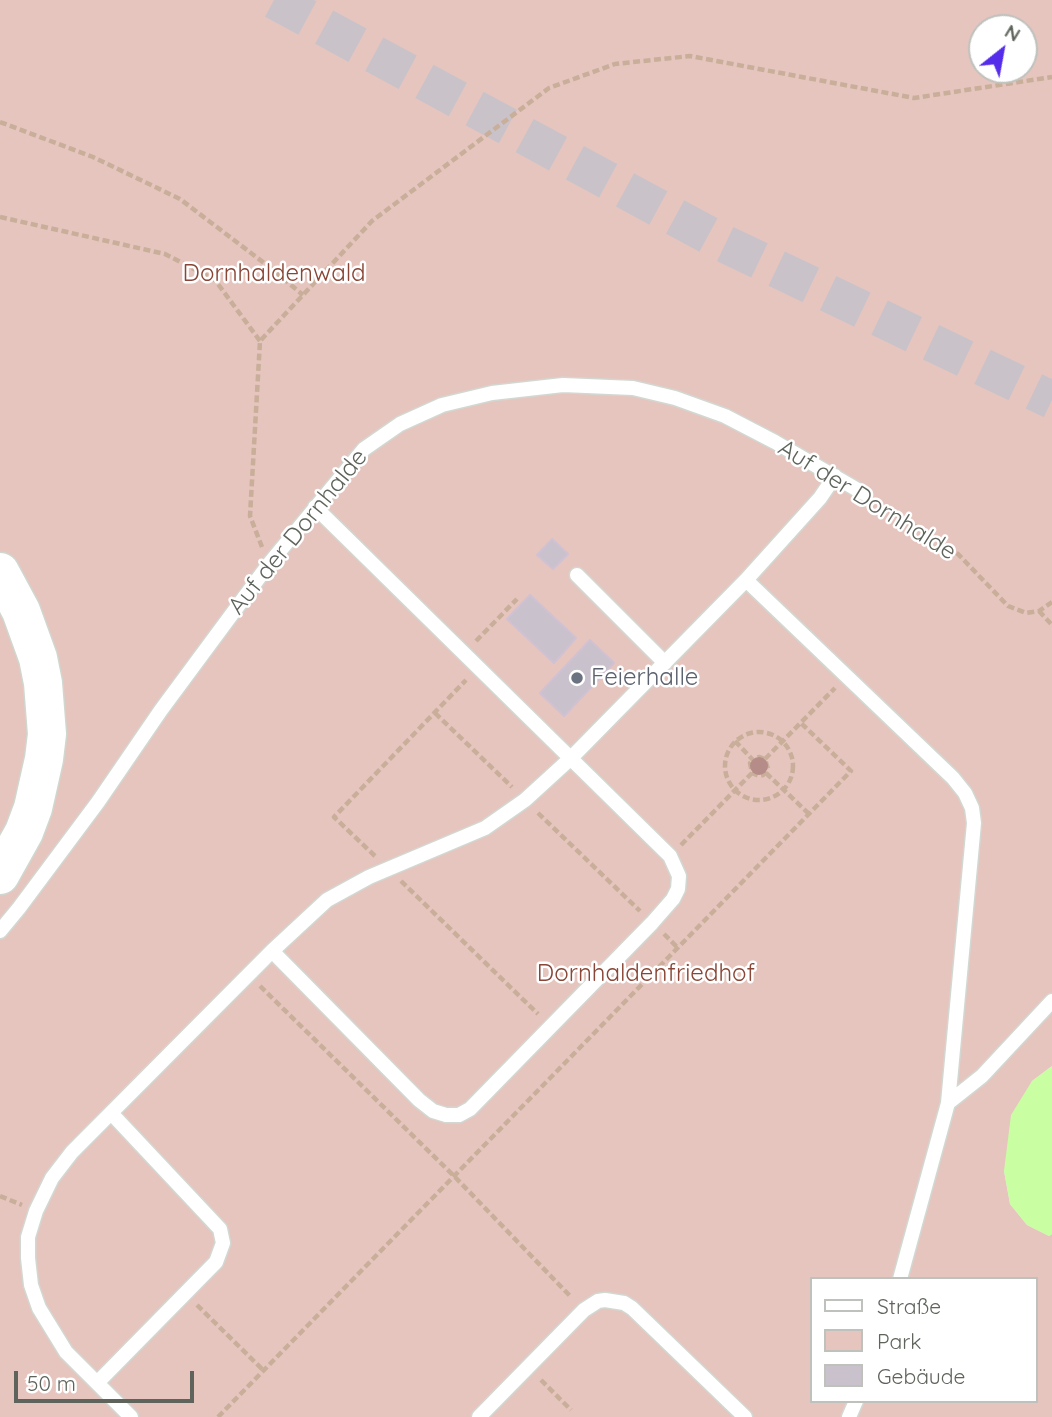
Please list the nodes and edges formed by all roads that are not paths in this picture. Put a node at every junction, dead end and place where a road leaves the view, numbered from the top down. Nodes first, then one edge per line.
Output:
1 (835, 476) junction
2 (863, 493) road end
3 (315, 507) junction
4 (0, 572) edge
5 (577, 575) dead end
6 (746, 580) junction
7 (665, 663) junction
8 (571, 758) junction
9 (0, 875) edge
10 (0, 931) edge
11 (272, 951) junction
12 (1052, 1001) edge
13 (948, 1103) junction
14 (112, 1114) junction
15 (901, 1277) edge
16 (97, 1383) junction
17 (131, 1417) edge
18 (479, 1417) edge
19 (745, 1417) edge

1 - 2 lane, Auf der Dornhalde
1 - 3 lane, Auf der Dornhalde
1 - 6 lane
3 - 8 lane
3 - 10 lane, Auf der Dornhalde
4 - 9 main road
5 - 7 lane
6 - 7 lane
6 - 13 lane
7 - 8 lane
8 - 11 lane
8 - 11 lane
11 - 14 lane
12 - 13 lane
13 - 15 lane
14 - 16 lane
14 - 16 lane
16 - 17 lane
18 - 19 lane

